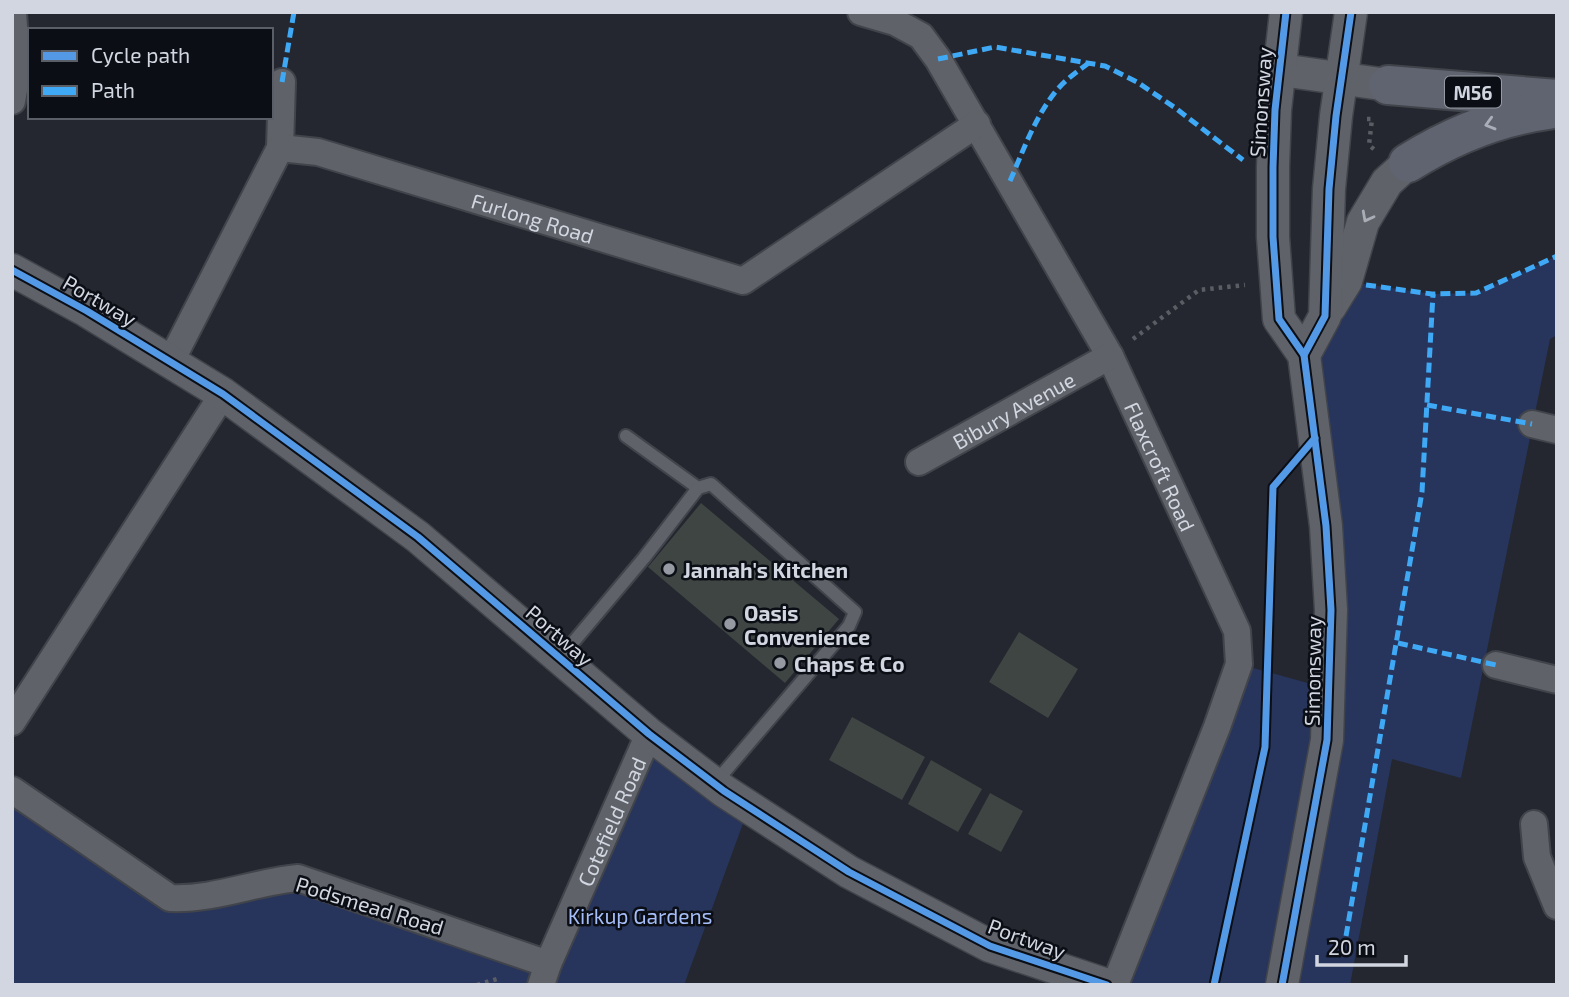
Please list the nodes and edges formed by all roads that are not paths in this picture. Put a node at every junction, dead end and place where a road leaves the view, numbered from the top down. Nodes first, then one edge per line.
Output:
1 (13, 12) edge
2 (861, 12) edge
3 (1285, 20) edge
4 (1349, 26) edge
5 (1281, 70) junction
6 (1342, 80) junction
7 (282, 82) dead end
8 (1388, 85) joint
9 (1557, 99) edge
10 (12, 101) edge
11 (1557, 108) edge
12 (977, 124) junction
13 (280, 148) junction
14 (1396, 161) joint
15 (12, 270) edge
16 (1325, 316) junction
17 (1304, 355) junction
18 (1110, 356) junction
19 (171, 361) junction
20 (223, 394) junction
21 (626, 436) dead end
22 (919, 462) dead end
23 (698, 488) junction
24 (560, 658) junction
25 (1496, 665) dead end
26 (1557, 680) edge
27 (12, 722) edge
28 (649, 734) junction
29 (714, 784) junction
30 (12, 790) edge
31 (1534, 824) dead end
32 (1557, 906) edge
33 (545, 975) edge
34 (1107, 985) edge
35 (1115, 985) edge
36 (1282, 985) edge

1 - 10 street
2 - 12 street, Flaxcroft Road
3 - 5 street, Simonsway
4 - 6 street
5 - 6 street
5 - 17 street, Simonsway
6 - 8 street
6 - 16 street
7 - 13 street
8 - 9 highway, M56
11 -> 14 highway, M56
12 - 13 street, Furlong Road
12 - 18 street, Flaxcroft Road
13 - 19 street
14 -> 16 street
15 - 19 street, Portway
16 - 17 street
17 - 36 street, Simonsway
18 - 22 street, Bibury Avenue
18 - 35 street, Flaxcroft Road
19 - 20 street, Portway
20 - 24 street, Portway
20 - 27 street
21 - 23 lane
23 - 24 lane
23 - 29 lane
24 - 28 street, Portway
25 - 26 street
28 - 29 street, Portway
28 - 33 street, Cotefield Road
29 - 34 street, Portway
30 - 33 street, Podsmead Road
31 - 32 street

